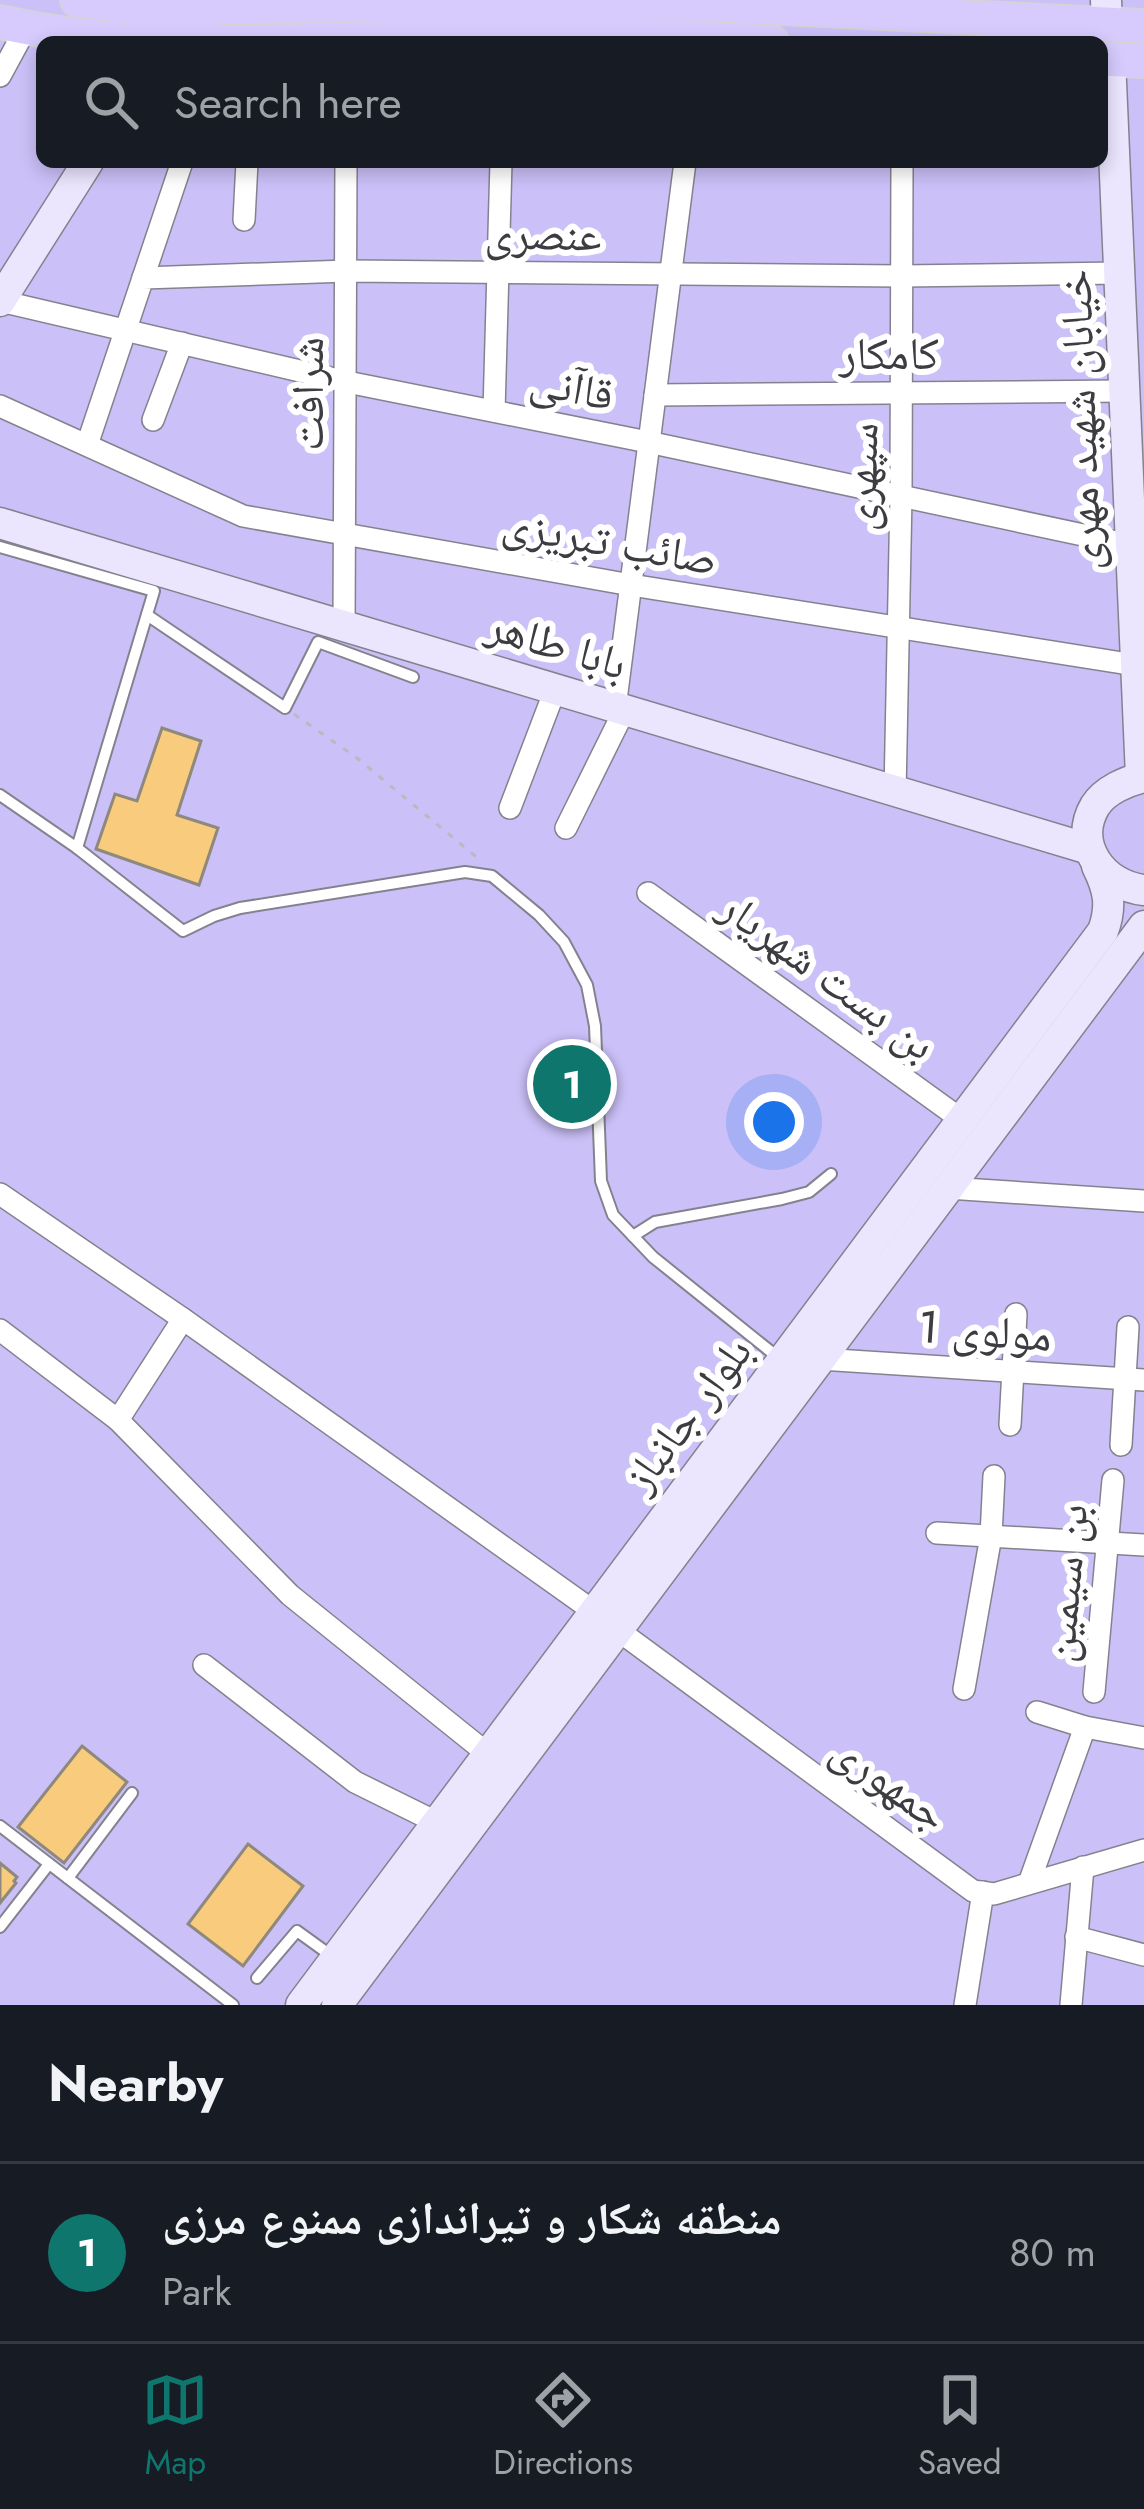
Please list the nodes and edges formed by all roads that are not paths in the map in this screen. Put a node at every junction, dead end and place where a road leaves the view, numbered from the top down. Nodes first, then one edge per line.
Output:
1 (76, 0) edge
2 (348, 3) edge
3 (191, 4) edge
4 (900, 8) edge
5 (1107, 12) edge
6 (701, 21) edge
7 (435, 22) junction
8 (13, 25) edge
9 (1144, 26) edge
10 (79, 36) edge
11 (369, 36) edge
12 (493, 36) edge
13 (538, 36) edge
14 (752, 36) edge
15 (1119, 60) edge
16 (0, 76) edge
17 (84, 168) edge
18 (180, 168) edge
19 (247, 168) edge
20 (346, 168) edge
21 (501, 168) edge
22 (685, 168) edge
23 (902, 168) edge
24 (244, 220) dead end
25 (347, 271) junction
26 (498, 273) junction
27 (1119, 273) junction
28 (670, 275) junction
29 (902, 276) junction
30 (143, 278) junction
31 (0, 301) edge
32 (126, 330) junction
33 (182, 343) junction
34 (347, 382) junction
35 (1124, 391) junction
36 (901, 392) junction
37 (655, 395) junction
38 (0, 406) edge
39 (494, 411) junction
40 (153, 420) dead end
41 (648, 442) junction
42 (87, 445) junction
43 (901, 496) junction
44 (0, 523) edge
45 (345, 535) junction
46 (1130, 545) junction
47 (0, 547) edge
48 (631, 585) junction
49 (147, 615) junction
50 (344, 626) junction
51 (898, 627) junction
52 (1136, 664) junction
53 (412, 676) dead end
54 (555, 690) junction
55 (620, 709) junction
56 (1143, 777) edge
57 (895, 793) junction
58 (0, 795) edge
59 (510, 808) dead end
60 (566, 828) dead end
61 (77, 848) junction
62 (1093, 857) junction
63 (1144, 890) edge
64 (648, 892) dead end
65 (1144, 926) edge
66 (962, 1120) junction
67 (831, 1174) dead end
68 (948, 1188) junction
69 (0, 1194) edge
70 (1144, 1201) edge
71 (633, 1236) junction
72 (1016, 1313) dead end
73 (183, 1319) junction
74 (1128, 1328) dead end
75 (0, 1330) edge
76 (820, 1359) junction
77 (783, 1361) junction
78 (1013, 1372) junction
79 (1135, 1379) edge
80 (118, 1420) junction
81 (1010, 1425) dead end
82 (1121, 1445) dead end
83 (994, 1476) dead end
84 (1113, 1480) dead end
85 (937, 1532) dead end
86 (991, 1536) junction
87 (1107, 1543) junction
88 (1144, 1545) edge
89 (607, 1622) junction
90 (204, 1665) dead end
91 (964, 1689) dead end
92 (1094, 1692) dead end
93 (1037, 1712) dead end
94 (1085, 1727) junction
95 (1144, 1738) edge
96 (489, 1756) junction
97 (133, 1793) dead end
98 (438, 1823) junction
99 (0, 1826) edge
100 (1144, 1850) edge
101 (49, 1864) junction
102 (1083, 1868) junction
103 (68, 1878) junction
104 (1029, 1883) junction
105 (983, 1892) junction
106 (0, 1927) edge
107 (1076, 1937) junction
108 (1144, 1955) edge
109 (335, 1959) junction
110 (256, 1978) dead end
111 (233, 2005) edge
112 (301, 2005) edge
113 (338, 2005) edge
114 (965, 2005) edge
115 (1070, 2005) edge

1 - 3 main road
2 - 3 main road
2 - 7 main road
4 - 5 main road
4 - 6 main road
5 - 9 main road
6 - 7 main road
6 - 13 main road
6 - 14 main road
7 - 11 main road
7 - 12 main road
8 - 10 main road
8 - 16 street
15 - 27 main road, خیابان شهید مهری
17 - 31 main road
18 - 30 street
19 - 24 street
20 - 25 street, شرافت
21 - 26 street
22 - 28 street
23 - 29 street, سپهری
25 - 26 street, عنصری
25 - 30 street, عنصری
25 - 34 street, شرافت
26 - 28 street, عنصری
26 - 39 street
27 - 29 street, عنصری
27 - 35 main road, خیابان شهید مهری
28 - 29 street, عنصری
28 - 37 street
29 - 36 street, سپهری
30 - 32 street
31 - 32 street, قاآنی
32 - 33 street, قاآنی
32 - 42 street
33 - 34 street, قاآنی
33 - 40 street
34 - 39 street, قاآنی
34 - 45 street, شرافت
35 - 36 street, کامکار
35 - 46 main road, خیابان شهید مهری
36 - 37 street, کامکار
36 - 43 street, سپهری
37 - 41 street
38 - 42 street, صائب تبریزی
39 - 41 street, قاآنی
41 - 43 street, قاآنی
41 - 48 street
42 - 45 street, صائب تبریزی
43 - 46 street, قاآنی
43 - 51 street, سپهری
44 - 50 main road, بابا طاهر
45 - 48 street, صائب تبریزی
45 - 50 street, شرافت
46 - 52 main road, خیابان شهید مهری
47 - 49 lane
48 - 51 street, صائب تبریزی
48 - 55 street
49 - 53 lane
49 - 61 lane
50 - 54 main road, بابا طاهر
51 - 52 street, صائب تبریزی
51 - 57 street, سپهری
52 - 56 main road, خیابان شهید مهری
54 - 55 main road, بابا طاهر
54 - 59 street
55 - 57 main road, بابا طاهر
55 - 60 street
56 - 62 main road
57 - 62 main road, بابا طاهر
58 - 61 lane
61 - 71 lane
62 - 63 main road, بابا طاهر
62 - 66 main road, بلوار جانباز
64 - 66 street, بن بست شهریار
65 - 68 main road, بلوار جانباز
66 - 77 main road, بلوار جانباز
67 - 71 lane
68 - 70 street
68 - 76 main road, بلوار جانباز
69 - 73 street, جمهوری
71 - 77 lane
72 - 78 street
73 - 80 street
73 - 89 street, جمهوری
74 - 79 street
75 - 80 street
76 - 78 street, مولوی 1
76 - 89 main road, بلوار جانباز
77 - 89 main road, بلوار جانباز
78 - 79 street, مولوی 1
78 - 81 street
79 - 82 street
80 - 96 street
83 - 86 street
84 - 87 street, بن سیمین
85 - 86 street
86 - 87 street
86 - 91 street
87 - 88 street
87 - 92 street, بن سیمین
89 - 96 main road, بلوار جانباز
89 - 105 street, جمهوری
89 - 113 main road, بلوار جانباز
90 - 98 street
93 - 94 street
94 - 95 street
94 - 104 street
96 - 98 main road, بلوار جانباز
97 - 103 lane
98 - 109 main road, بلوار جانباز
99 - 101 lane
100 - 102 street
101 - 103 lane
101 - 106 lane
102 - 104 street
102 - 107 street
103 - 111 lane
104 - 105 street
105 - 114 street
107 - 108 street
107 - 115 street
109 - 110 lane
109 - 112 main road, بلوار جانباز

